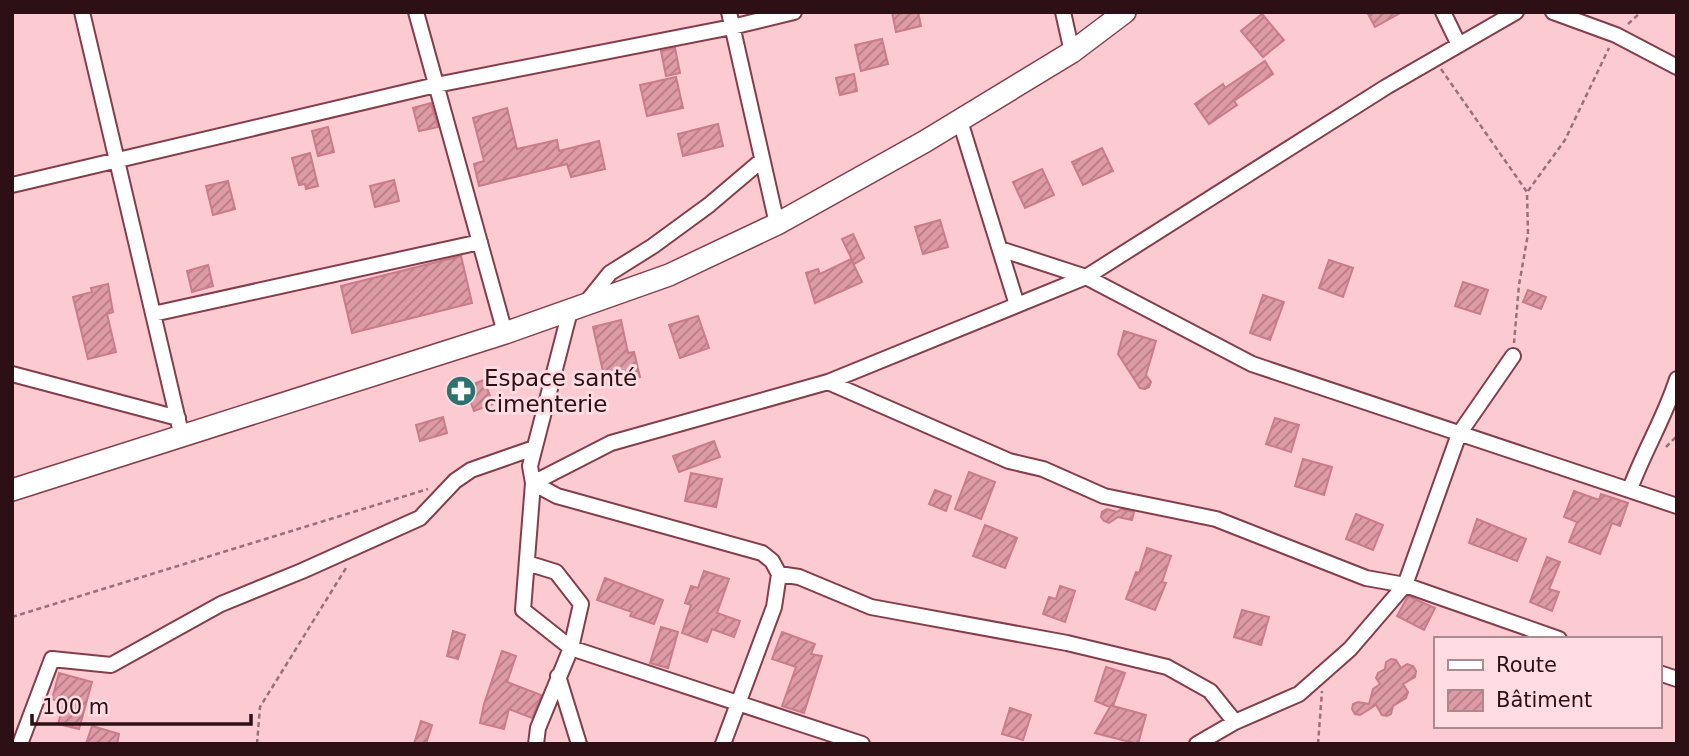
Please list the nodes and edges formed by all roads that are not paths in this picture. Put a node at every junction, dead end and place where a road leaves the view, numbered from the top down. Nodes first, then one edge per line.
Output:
1 (82, 12) edge
2 (416, 12) edge
3 (729, 12) edge
4 (794, 12) edge
5 (1063, 12) edge
6 (1125, 12) edge
7 (1443, 12) edge
8 (1516, 12) edge
9 (1553, 12) edge
10 (732, 27) junction
11 (1459, 45) junction
12 (1072, 52) junction
13 (1677, 67) edge
14 (436, 85) junction
15 (960, 121) junction
16 (762, 160) junction
17 (117, 161) junction
18 (12, 185) edge
19 (777, 224) junction
20 (480, 242) junction
21 (1000, 249) junction
22 (1086, 277) junction
23 (1017, 305) junction
24 (577, 309) junction
25 (153, 314) junction
26 (505, 333) junction
27 (1513, 356) road end
28 (12, 374) edge
29 (1677, 379) edge
30 (828, 382) junction
31 (180, 427) junction
32 (1459, 435) junction
33 (534, 447) junction
34 (533, 484) junction
35 (1630, 489) junction
36 (12, 490) edge
37 (1677, 506) edge
38 (527, 563) junction
39 (779, 574) junction
40 (1405, 586) junction
41 (1553, 637) edge
42 (571, 648) junction
43 (558, 676) junction
44 (739, 703) junction
45 (1235, 722) junction
46 (20, 744) edge
47 (536, 744) edge
48 (579, 744) edge
49 (723, 744) edge
50 (862, 744) edge
51 (1197, 744) edge

1 - 17 street
2 - 14 street
3 - 10 street
4 - 10 street
5 - 12 street
6 - 12 highway
7 - 11 street
8 - 11 street
9 - 13 street
10 - 14 street
10 - 16 street
11 - 22 street
12 - 15 highway
14 - 17 street
14 - 20 street
15 - 19 highway
15 - 21 street
16 - 19 street
16 - 24 street
17 - 18 street
17 - 25 street
19 - 24 highway
20 - 25 street
20 - 26 street
21 - 22 street
21 - 23 street
22 - 23 street
22 - 32 street
23 - 30 street
24 - 26 highway
24 - 33 street
25 - 31 street
26 - 31 highway
27 - 32 street
28 - 31 street
29 - 35 street
30 - 34 street
30 - 40 street
31 - 36 highway
32 - 35 street
32 - 40 street
33 - 34 street
33 - 46 street
34 - 38 street
34 - 39 street
35 - 37 street
38 - 42 street
38 - 42 street
39 - 44 street
39 - 45 street
40 - 41 street
40 - 45 street
42 - 43 street
42 - 44 street
43 - 47 street
43 - 48 street
44 - 49 street
44 - 50 street
45 - 51 street

